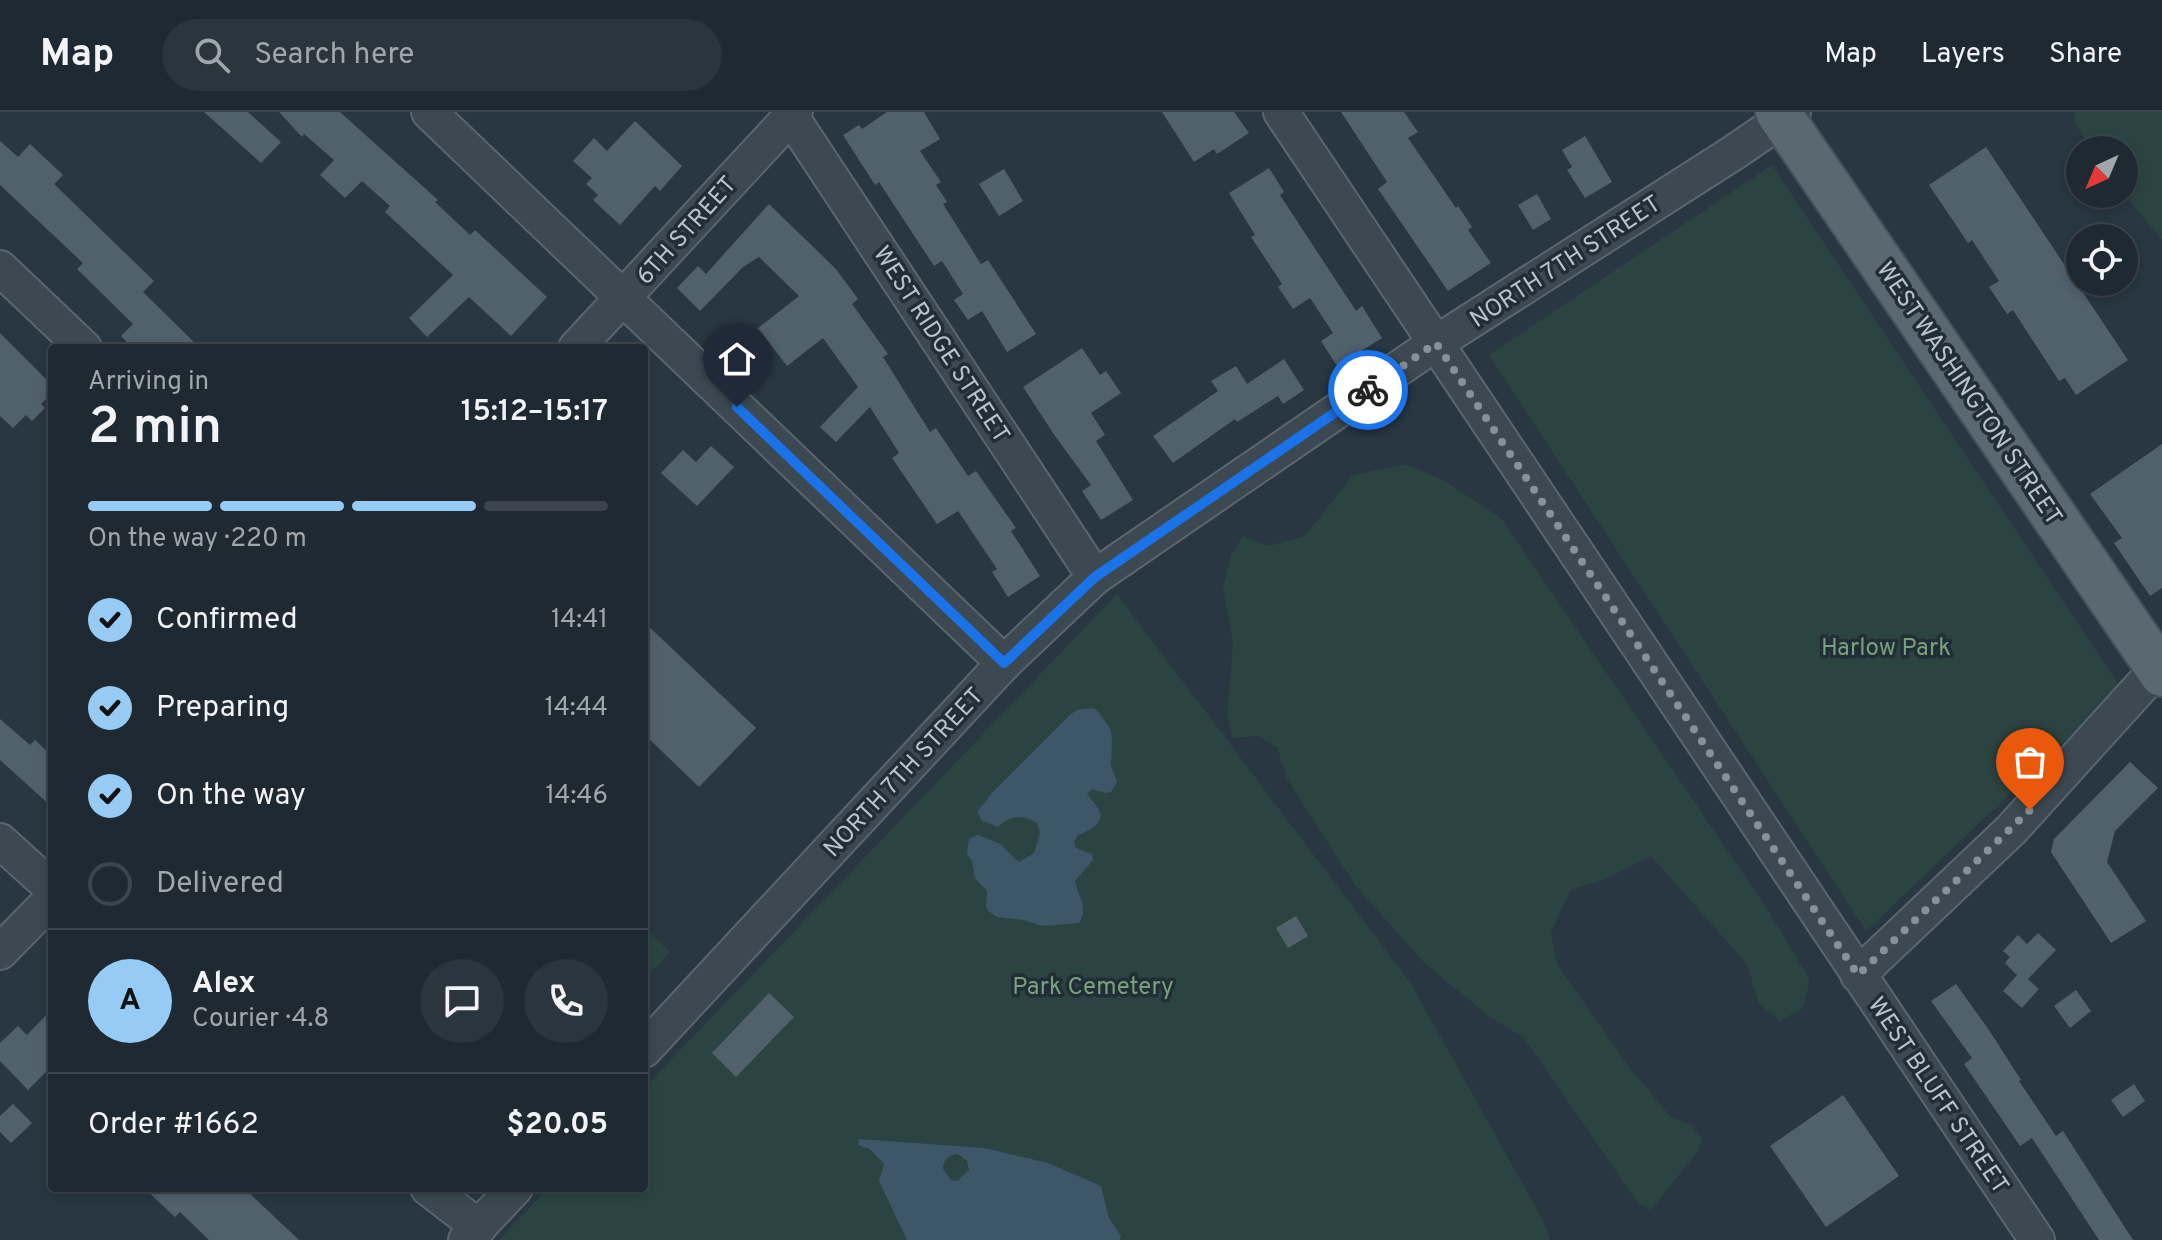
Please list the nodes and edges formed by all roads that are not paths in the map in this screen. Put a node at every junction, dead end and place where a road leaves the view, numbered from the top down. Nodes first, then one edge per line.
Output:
1 (429, 112) edge
2 (1281, 112) edge
3 (791, 113) edge
4 (1784, 114) edge
5 (0, 268) edge
6 (623, 298) junction
7 (1436, 343) junction
8 (80, 344) edge
9 (580, 344) edge
10 (1095, 577) junction
11 (1004, 663) junction
12 (2160, 671) edge
13 (0, 841) edge
14 (48, 884) edge
15 (48, 903) edge
16 (0, 952) edge
17 (1858, 975) junction
18 (648, 1046) edge
19 (432, 1192) edge
20 (511, 1192) edge
21 (472, 1234) edge
22 (2037, 1240) edge

1 - 6 street
2 - 7 street, WEST BLUFF STREET
3 - 6 street, 6TH STREET
3 - 10 street, WEST RIDGE STREET
4 - 7 street, NORTH 7TH STREET
4 - 12 main road, WEST WASHINGTON STREET
5 - 8 street
6 - 9 street, 6TH STREET
6 - 11 street
7 - 10 street, NORTH 7TH STREET
7 - 17 street, WEST BLUFF STREET
10 - 11 street, NORTH 7TH STREET
11 - 18 street, NORTH 7TH STREET
12 - 17 street
13 - 14 street
15 - 16 street
17 - 22 street, WEST BLUFF STREET
19 - 21 street
20 - 21 street

